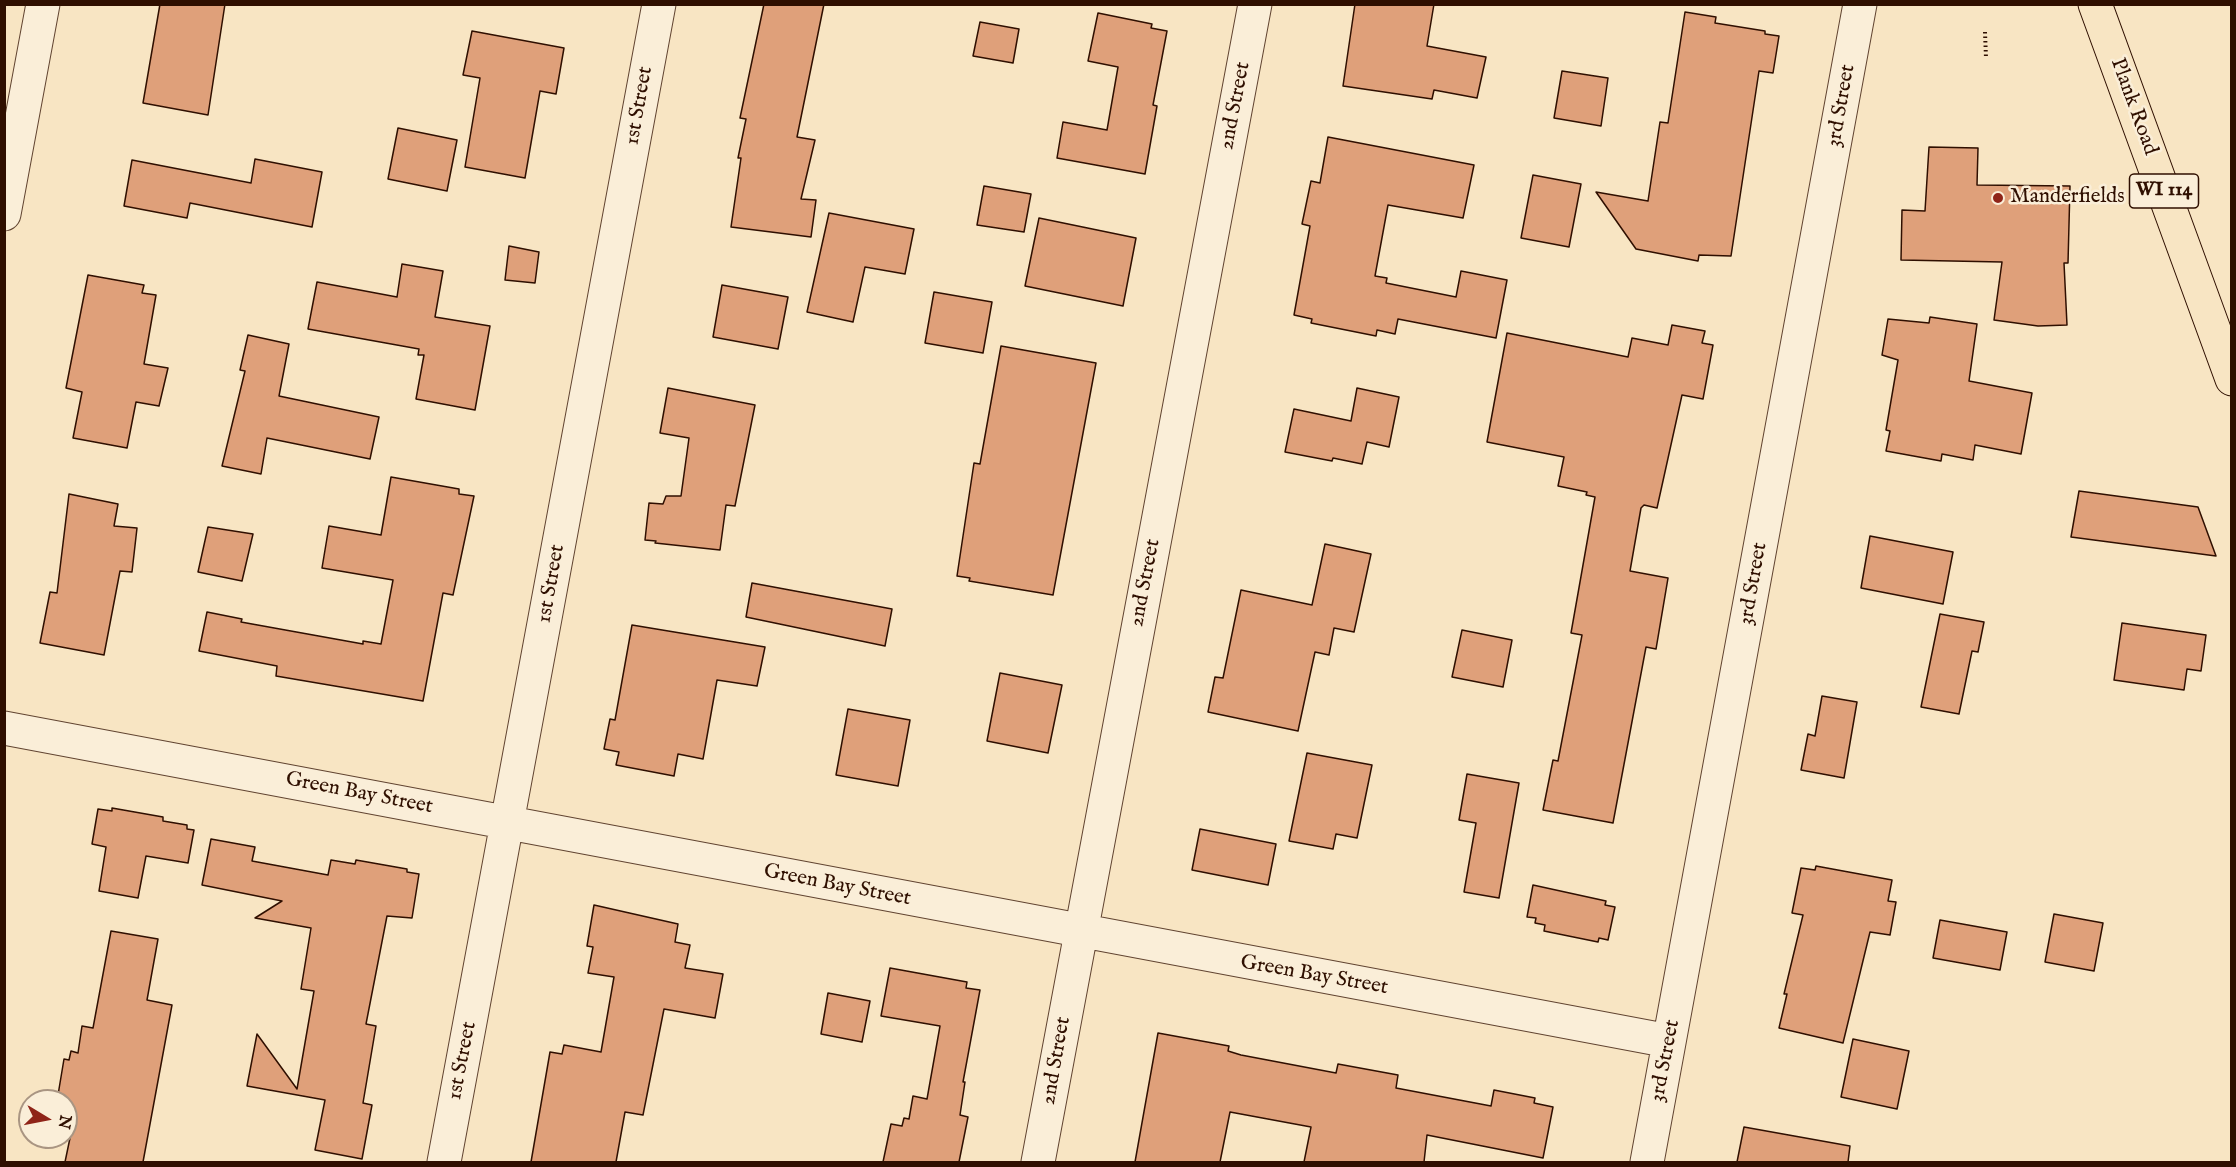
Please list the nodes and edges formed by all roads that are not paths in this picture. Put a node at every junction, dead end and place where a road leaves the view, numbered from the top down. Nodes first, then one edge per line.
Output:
1 (43, 4) edge
2 (659, 4) edge
3 (1255, 4) edge
4 (1860, 4) edge
5 (2095, 4) edge
6 (4, 214) edge
7 (2232, 379) edge
8 (4, 728) edge
9 (508, 824) junction
10 (1081, 932) junction
11 (1669, 1041) junction
12 (444, 1162) edge
13 (1038, 1162) edge
14 (1647, 1162) edge

1 - 6 street
2 - 9 street, 1st Street
3 - 10 street, 2nd Street
4 - 11 street, 3rd Street
5 - 7 main road, Plank Road / WI 114
8 - 9 street, Green Bay Street
9 - 10 street, Green Bay Street
9 - 12 street, 1st Street
10 - 11 street, Green Bay Street
10 - 13 street, 2nd Street
11 - 14 street, 3rd Street

